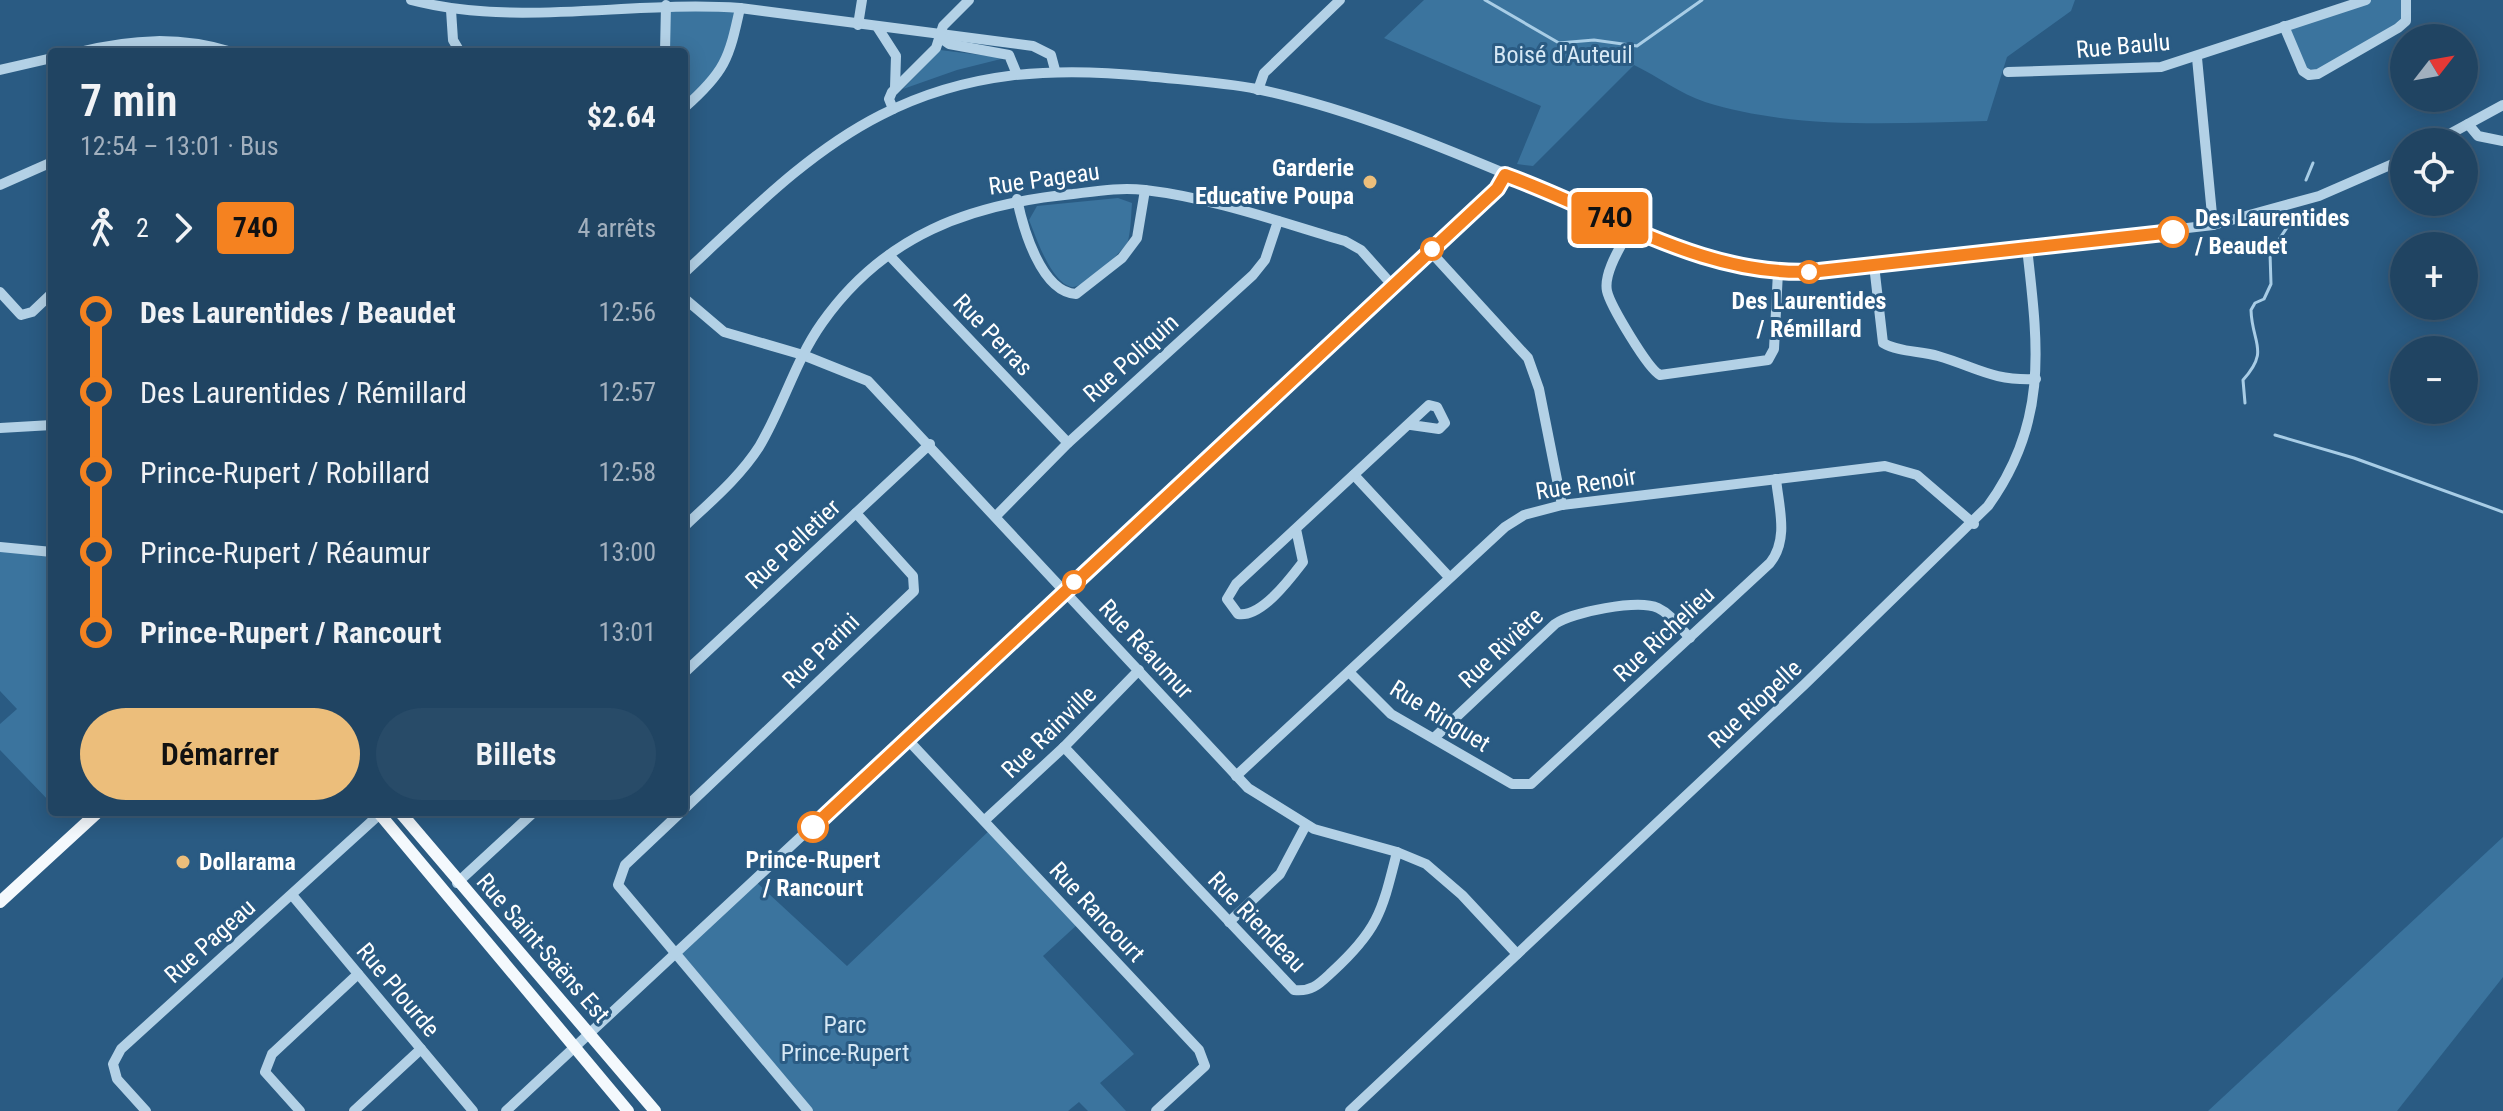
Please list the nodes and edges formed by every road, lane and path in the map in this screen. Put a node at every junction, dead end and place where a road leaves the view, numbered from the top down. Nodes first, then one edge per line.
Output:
1 (411, 0) edge
2 (862, 0) edge
3 (969, 0) edge
4 (1340, 0) edge
5 (2366, 0) edge
6 (2406, 0) edge
7 (2345, 3) edge
8 (612, 4) edge
9 (666, 5) junction
10 (740, 8) junction
11 (451, 10) junction
12 (858, 25) junction
13 (2284, 26) junction
14 (878, 28) junction
15 (939, 37) junction
16 (95, 48) edge
17 (215, 48) edge
18 (458, 48) edge
19 (665, 48) edge
20 (2197, 58) junction
21 (48, 59) edge
22 (0, 70) edge
23 (1055, 70) junction
24 (1016, 72) junction
25 (2008, 72) dead end
26 (895, 88) junction
27 (1258, 90) junction
28 (688, 104) edge
29 (2503, 105) edge
30 (893, 109) junction
31 (2468, 124) junction
32 (2461, 128) edge
33 (2503, 141) edge
34 (48, 164) edge
35 (2390, 165) edge
36 (1505, 175) junction
37 (0, 185) edge
38 (1145, 190) junction
39 (1017, 199) junction
40 (1278, 221) junction
41 (2213, 225) junction
42 (1631, 227) junction
43 (2027, 248) junction
44 (1430, 251) junction
45 (889, 255) junction
46 (1874, 265) junction
47 (688, 269) edge
48 (1778, 272) junction
49 (1393, 286) junction
50 (0, 292) edge
51 (48, 297) edge
52 (688, 302) edge
53 (803, 355) junction
54 (2036, 379) junction
55 (48, 425) edge
56 (1411, 425) dead end
57 (0, 428) edge
58 (1068, 443) junction
59 (930, 444) junction
60 (1354, 475) junction
61 (1776, 479) junction
62 (1562, 505) junction
63 (856, 513) junction
64 (996, 516) junction
65 (688, 523) edge
66 (1974, 524) junction
67 (1296, 529) junction
68 (0, 547) edge
69 (48, 552) edge
70 (1449, 577) junction
71 (1064, 591) junction
72 (1690, 638) junction
73 (688, 669) edge
74 (1139, 670) junction
75 (1349, 672) junction
76 (1434, 738) junction
77 (907, 739) junction
78 (1064, 747) junction
79 (1236, 776) junction
80 (1517, 786) joint
81 (688, 804) edge
82 (94, 816) edge
83 (377, 816) edge
84 (382, 816) edge
85 (403, 816) edge
86 (530, 816) edge
87 (676, 816) edge
88 (985, 820) junction
89 (1306, 825) junction
90 (1397, 852) junction
91 (457, 883) junction
92 (292, 895) junction
93 (0, 902) edge
94 (1229, 922) junction
95 (675, 954) junction
96 (1517, 954) junction
97 (358, 974) junction
98 (589, 1034) junction
99 (421, 1049) junction
100 (574, 1049) junction
101 (146, 1111) edge
102 (300, 1111) edge
103 (354, 1111) edge
104 (473, 1111) edge
105 (506, 1111) edge
106 (628, 1111) edge
107 (655, 1111) edge
108 (808, 1111) edge
109 (1156, 1111) edge
110 (1350, 1111) edge

1 - 11 street
2 - 12 street
3 - 15 street
4 - 27 street
5 - 7 street, Rue Baulu
6 - 13 street
7 - 13 street, Rue Baulu
8 - 9 street
8 - 11 street
9 - 10 street
9 - 19 street
10 - 12 street
10 - 28 street
11 - 18 street
12 - 14 street
13 - 20 street, Rue Baulu
14 - 15 street
14 - 26 street
15 - 23 street
15 - 24 street
15 - 26 street
16 - 17 street
20 - 25 street, Rue Baulu
20 - 41 street
21 - 22 street
23 - 24 street
23 - 27 street
24 - 30 street
26 - 30 street
27 - 36 street
29 - 31 street
30 - 47 street
31 - 32 street
31 - 33 street
34 - 37 street
35 - 41 street
36 - 42 street
36 - 44 street
38 - 39 street, Rue Pageau
38 - 39 street
38 - 40 street, Rue Pageau
39 - 45 street, Rue Pageau
40 - 49 street, Rue Pageau
40 - 58 street, Rue Poliquin
41 - 43 street
42 - 48 street
42 - 48 street
43 - 46 street
43 - 54 street, Rue Riopelle
44 - 49 street
44 - 62 street
45 - 53 street, Rue Pageau
45 - 58 street, Rue Perras
46 - 48 street
46 - 54 street
49 - 71 street
50 - 51 street
52 - 53 street, Rue Réaumur
53 - 59 street, Rue Réaumur
53 - 65 street, Rue Pageau
54 - 66 street, Rue Riopelle
55 - 57 street
56 - 60 street
58 - 64 street, Rue Poliquin
59 - 63 street, Rue Pelletier
59 - 64 street, Rue Réaumur
60 - 67 street
60 - 70 street
61 - 62 street, Rue Renoir
61 - 66 street, Rue Renoir
61 - 72 street, Rue Richelieu
62 - 70 street, Rue Renoir
63 - 73 street, Rue Pelletier
63 - 81 street, Rue Parini
64 - 71 street, Rue Réaumur
66 - 96 street, Rue Riopelle
67 - 67 street
68 - 69 street
70 - 75 street, Rue Renoir
71 - 74 street, Rue Réaumur
71 - 77 street
72 - 76 street, Rue Rivière
72 - 80 street, Rue Richelieu
74 - 78 street, Rue Rainville
74 - 79 street, Rue Réaumur
75 - 76 street, Rue Ringuet
75 - 79 street, Rue Renoir
76 - 80 street, Rue Ringuet
77 - 88 street, Rue Rancourt
77 - 95 street
78 - 88 street, Rue Rainville
78 - 94 street, Rue Riendeau
79 - 89 street, Rue Réaumur
82 - 93 main road
83 - 92 street, Rue Pageau
84 - 100 main road, Rue Saint-Saëns Est
85 - 91 main road, Rue Saint-Saëns Est
86 - 91 street
87 - 95 street, Rue Parini
88 - 109 street, Rue Rancourt
89 - 90 street, Rue Réaumur
89 - 94 street
90 - 94 street, Rue Riendeau
90 - 96 street, Rue Réaumur
91 - 98 main road, Rue Saint-Saëns Est
92 - 97 street, Rue Plourde
92 - 101 street, Rue Pageau
95 - 98 street
95 - 108 street, Rue Parini
96 - 110 street, Rue Riopelle
97 - 99 street, Rue Plourde
97 - 102 street
98 - 100 street
98 - 107 main road, Rue Saint-Saëns Est
99 - 103 street
99 - 104 street, Rue Plourde
100 - 105 street
100 - 106 main road, Rue Saint-Saëns Est

